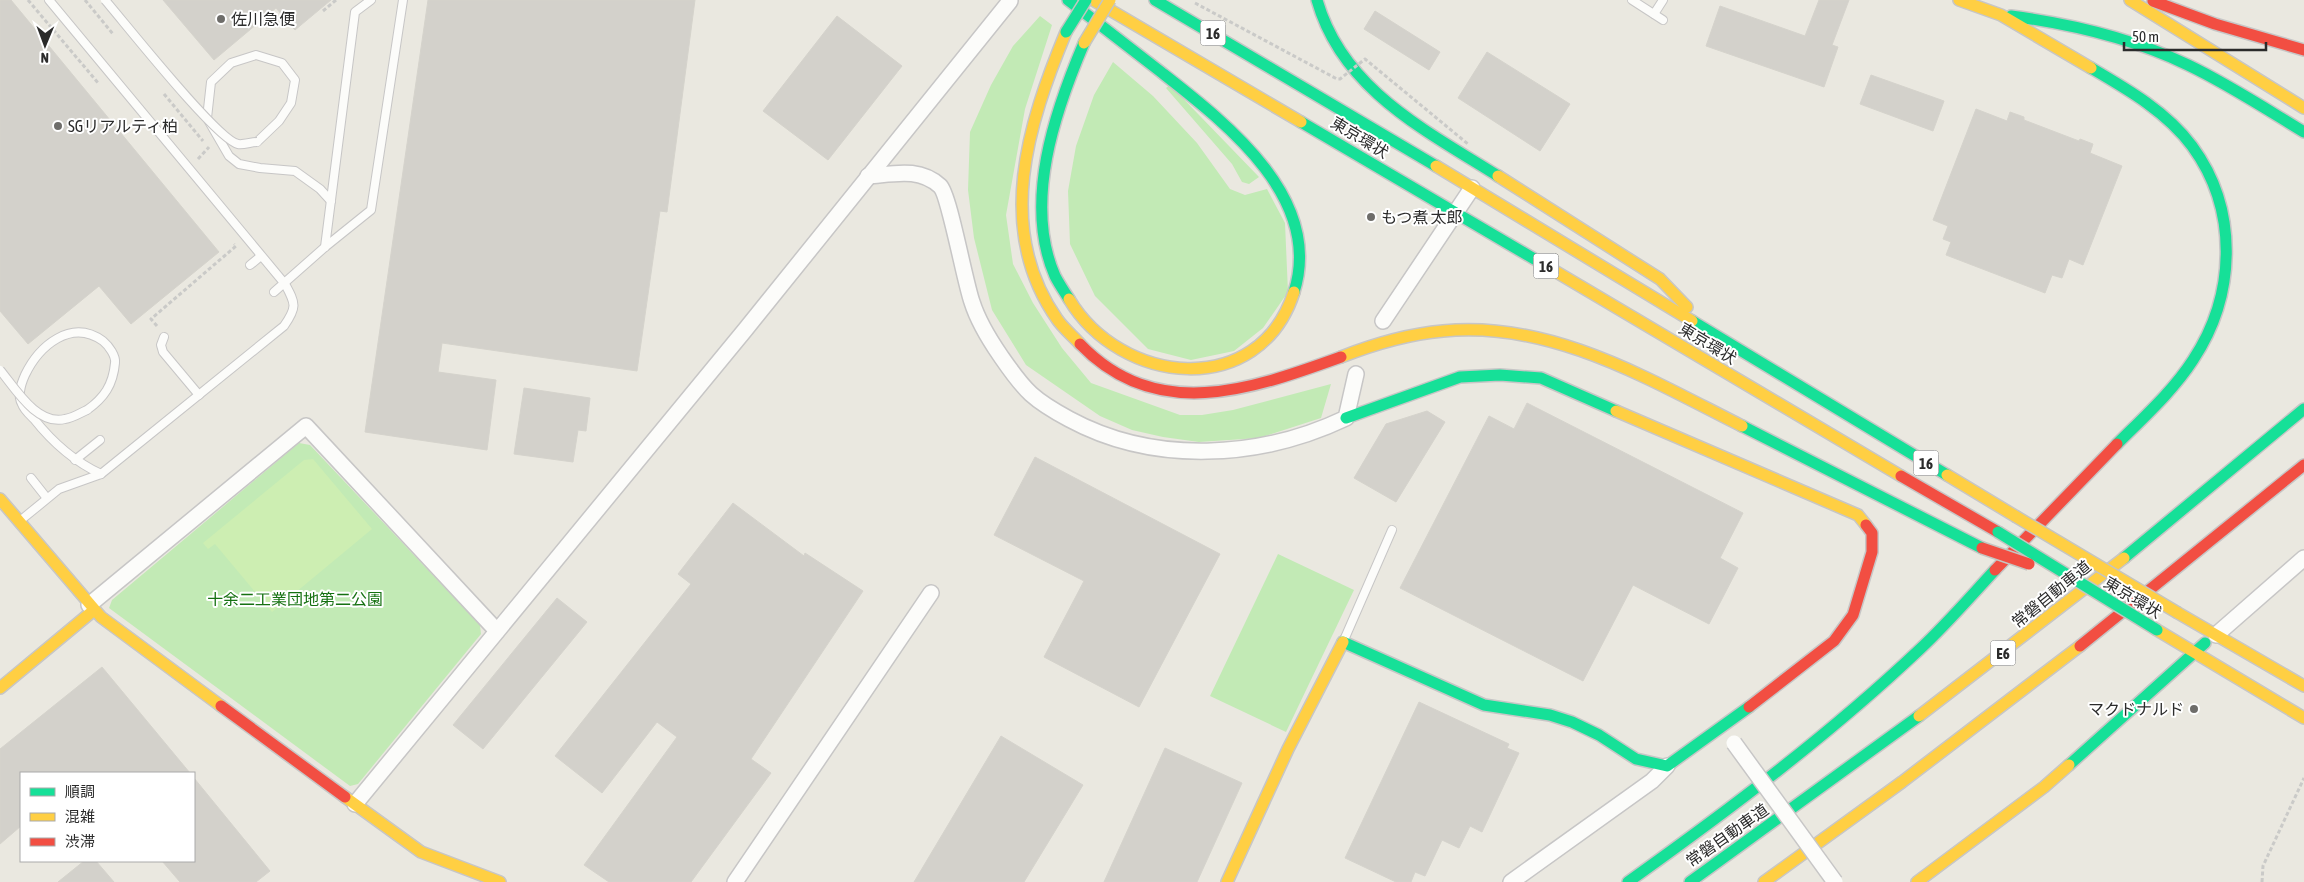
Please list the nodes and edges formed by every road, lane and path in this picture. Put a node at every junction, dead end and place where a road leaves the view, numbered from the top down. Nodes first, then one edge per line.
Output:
1 (28, 0) edge
2 (49, 0) edge
3 (85, 0) edge
4 (105, 0) edge
5 (336, 0) edge
6 (370, 0) edge
7 (403, 0) edge
8 (1010, 0) edge
9 (1068, 0) edge
10 (1086, 0) edge
11 (1093, 0) edge
12 (1110, 0) edge
13 (1155, 0) edge
14 (1317, 0) edge
15 (1632, 0) edge
16 (1663, 0) edge
17 (1959, 0) edge
18 (2130, 0) edge
19 (2150, 0) edge
20 (1195, 3) dead end
21 (323, 11) dead end
22 (1654, 14) junction
23 (1999, 15) junction
24 (1663, 20) dead end
25 (116, 37) dead end
26 (2304, 50) edge
27 (103, 88) dead end
28 (160, 89) dead end
29 (2304, 108) edge
30 (2304, 132) edge
31 (1468, 144) dead end
32 (198, 159) dead end
33 (868, 176) junction
34 (1472, 188) junction
35 (331, 201) junction
36 (1456, 214) junction
37 (230, 239) dead end
38 (325, 247) junction
39 (261, 256) junction
40 (250, 265) dead end
41 (285, 284) junction
42 (274, 292) dead end
43 (151, 319) dead end
44 (1383, 321) dead end
45 (1714, 336) junction
46 (164, 337) dead end
47 (0, 370) edge
48 (1356, 374) dead end
49 (200, 395) junction
50 (2304, 409) edge
51 (1346, 418) junction
52 (100, 440) dead end
53 (75, 460) junction
54 (2304, 465) edge
55 (101, 474) junction
56 (2304, 474) edge
57 (31, 478) dead end
58 (46, 498) junction
59 (0, 499) edge
60 (20, 521) junction
61 (1392, 530) dead end
62 (2223, 532) junction
63 (2304, 558) edge
64 (2070, 578) junction
65 (931, 593) dead end
66 (91, 607) junction
67 (497, 631) junction
68 (2216, 634) junction
69 (1343, 642) junction
70 (2193, 652) junction
71 (2304, 686) edge
72 (0, 688) edge
73 (2304, 718) edge
74 (1723, 727) junction
75 (1667, 766) junction
76 (2304, 778) edge
77 (355, 804) junction
78 (500, 882) edge
79 (735, 882) edge
80 (1227, 882) edge
81 (1511, 882) edge
82 (1628, 882) edge
83 (1690, 882) edge
84 (1764, 882) edge
85 (1835, 882) edge
86 (1917, 882) edge
87 (2262, 882) edge

1 - 27 path
2 - 39 lane
3 - 25 path
4 - 35 lane, bridge
5 - 21 path
6 - 35 lane
7 - 38 lane
8 - 33 street
9 - 12 main road, bridge
10 - 64 main road, bridge
11 - 36 main road, 東京環状 / 16
13 - 34 main road, 東京環状 / 16
14 - 45 main road
15 - 22 lane
16 - 22 lane
17 - 23 main road
18 - 29 main road
19 - 26 main road
20 - 31 path, bridge
22 - 24 lane
23 - 30 main road
23 - 82 main road
28 - 32 path
33 - 51 street
33 - 67 street
34 - 36 street
34 - 45 main road, 東京環状 / 16
35 - 38 lane
36 - 44 street
36 - 64 main road, 東京環状 / 16, bridge
37 - 43 path
38 - 41 lane
39 - 40 lane
39 - 41 lane
41 - 42 lane
41 - 49 lane
45 - 68 main road, 東京環状 / 16, bridge
46 - 49 lane
47 - 53 lane, bridge
48 - 51 street
49 - 55 lane
50 - 83 main road, 常磐自動車道 / E6
51 - 74 main road
52 - 53 lane
53 - 55 lane
54 - 62 main road
55 - 58 lane
56 - 62 main road
57 - 58 lane
58 - 60 lane
59 - 60 main road
60 - 66 main road
61 - 69 lane
62 - 84 main road
63 - 68 street
64 - 70 main road, 東京環状 / 16, bridge
65 - 79 street
66 - 67 street
66 - 72 main road
66 - 77 main road
67 - 77 street
68 - 70 main road
68 - 71 main road, 東京環状 / 16
69 - 75 main road
69 - 80 main road
70 - 73 main road, 東京環状 / 16
70 - 86 main road
74 - 75 main road
74 - 85 street, bridge
75 - 81 street
76 - 87 path
77 - 78 main road

